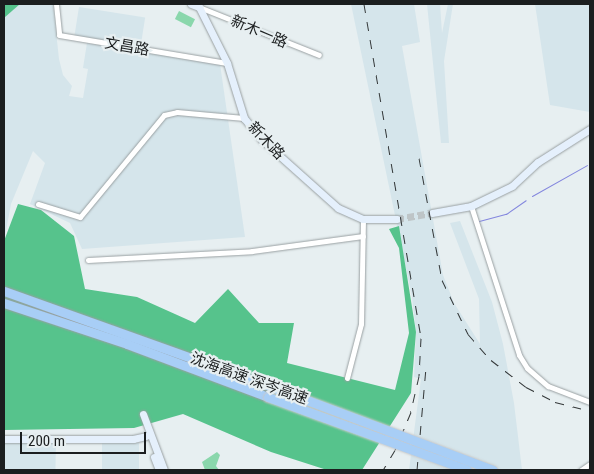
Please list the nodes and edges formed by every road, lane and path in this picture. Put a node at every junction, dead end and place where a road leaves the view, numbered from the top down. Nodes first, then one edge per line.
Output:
1 (56, 4) edge
2 (191, 4) edge
3 (199, 7) junction
4 (319, 55) dead end
5 (227, 64) junction
6 (244, 118) junction
7 (590, 129) edge
8 (38, 204) dead end
9 (471, 206) junction
10 (432, 213) tunnel mouth
11 (397, 218) tunnel mouth
12 (363, 219) junction
13 (363, 236) junction
14 (88, 260) dead end
15 (4, 291) edge
16 (4, 303) edge
17 (347, 378) dead end
18 (590, 402) edge
19 (145, 434) junction
20 (4, 437) edge
21 (590, 464) edge
22 (159, 470) edge
23 (164, 470) edge
24 (467, 470) edge
25 (493, 470) edge
26 (581, 470) edge

1 - 5 street, 文昌路
2 - 3 street
3 - 4 street, 新木一路
3 - 5 street, 新木路
5 - 6 street, 新木路
6 - 8 street
6 - 12 street, 新木路
7 - 9 street
9 - 10 street
9 - 18 street
11 - 12 street, 新木路
12 - 13 street
13 - 14 street
13 - 17 street
15 - 25 highway, 沈海高速 深岑高速, bridge
16 - 24 highway, 沈海高速 深岑高速, bridge
19 - 20 street
19 - 22 street
19 - 23 street
21 - 26 street

